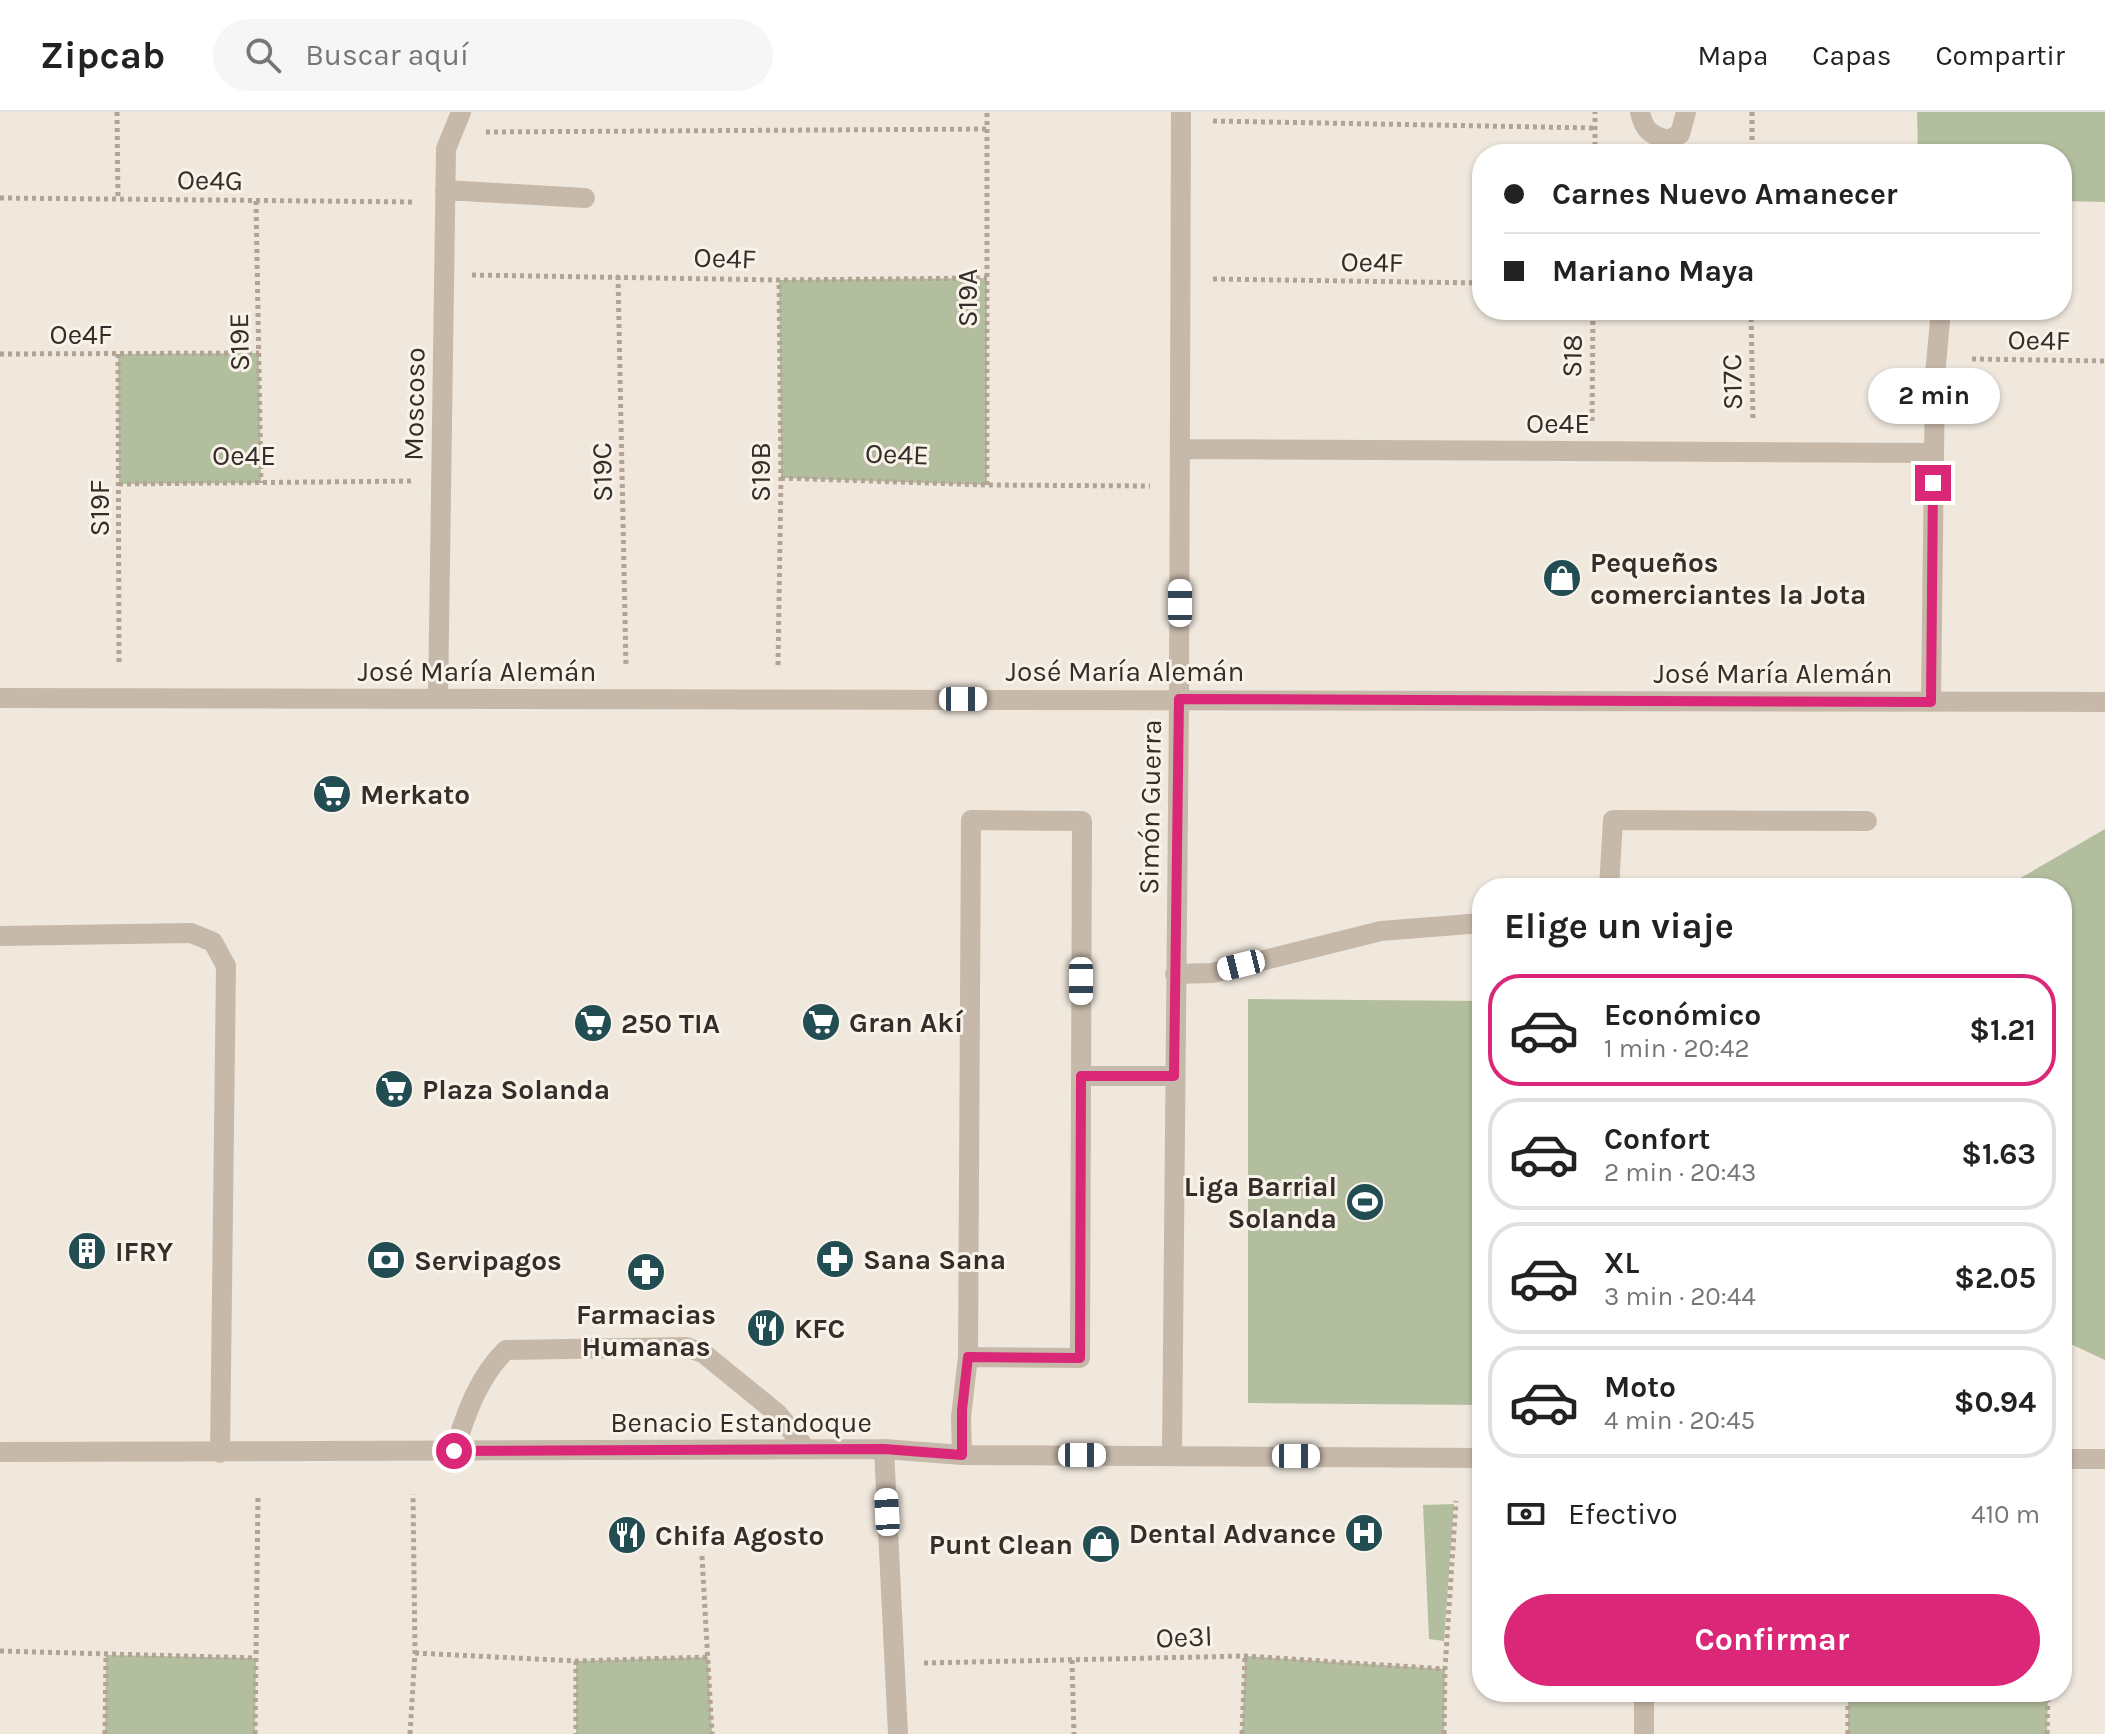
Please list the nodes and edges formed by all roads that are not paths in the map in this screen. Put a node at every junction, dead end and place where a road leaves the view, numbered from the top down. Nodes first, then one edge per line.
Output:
1 (461, 112) edge
2 (1181, 112) edge
3 (1640, 112) edge
4 (1686, 112) edge
5 (445, 190) junction
6 (585, 198) dead end
7 (1940, 320) edge
8 (1181, 449) junction
9 (1934, 453) junction
10 (0, 698) edge
11 (438, 699) junction
12 (1179, 699) junction
13 (1931, 702) junction
14 (2105, 702) edge
15 (1867, 821) dead end
16 (1610, 878) edge
17 (1472, 924) edge
18 (0, 936) edge
19 (1175, 974) junction
20 (1081, 1076) junction
21 (1174, 1076) junction
22 (968, 1357) junction
23 (806, 1449) junction
24 (884, 1449) junction
25 (454, 1451) junction
26 (0, 1452) edge
27 (220, 1453) junction
28 (962, 1455) junction
29 (1172, 1455) junction
30 (1472, 1458) edge
31 (2072, 1459) edge
32 (2105, 1459) edge
33 (1644, 1702) edge
34 (898, 1734) edge
35 (1644, 1734) edge

1 - 5 street, Moscoso
2 - 8 street, Simón Guerra
3 - 4 street
5 - 6 street
5 - 11 street, Moscoso
7 - 9 street
8 - 9 street, Oe4E
8 - 12 street, Simón Guerra
9 - 13 street
10 - 11 street, José María Alemán
11 - 12 street, José María Alemán
12 - 13 street, José María Alemán
12 - 19 street, Simón Guerra
13 - 14 street, José María Alemán
15 - 16 street
17 - 19 street
18 - 27 street
19 - 21 street, Simón Guerra
20 - 21 street
20 - 22 street
20 - 22 street
21 - 29 street, Simón Guerra
22 - 28 street
23 - 24 street, Benacio Estandoque
23 - 25 street, Benacio Estandoque
23 - 25 street
24 - 28 street, Benacio Estandoque
24 - 34 street
25 - 27 street, Benacio Estandoque
26 - 27 street, Benacio Estandoque
28 - 29 street, Benacio Estandoque
29 - 30 street, Benacio Estandoque
31 - 32 street
33 - 35 street

